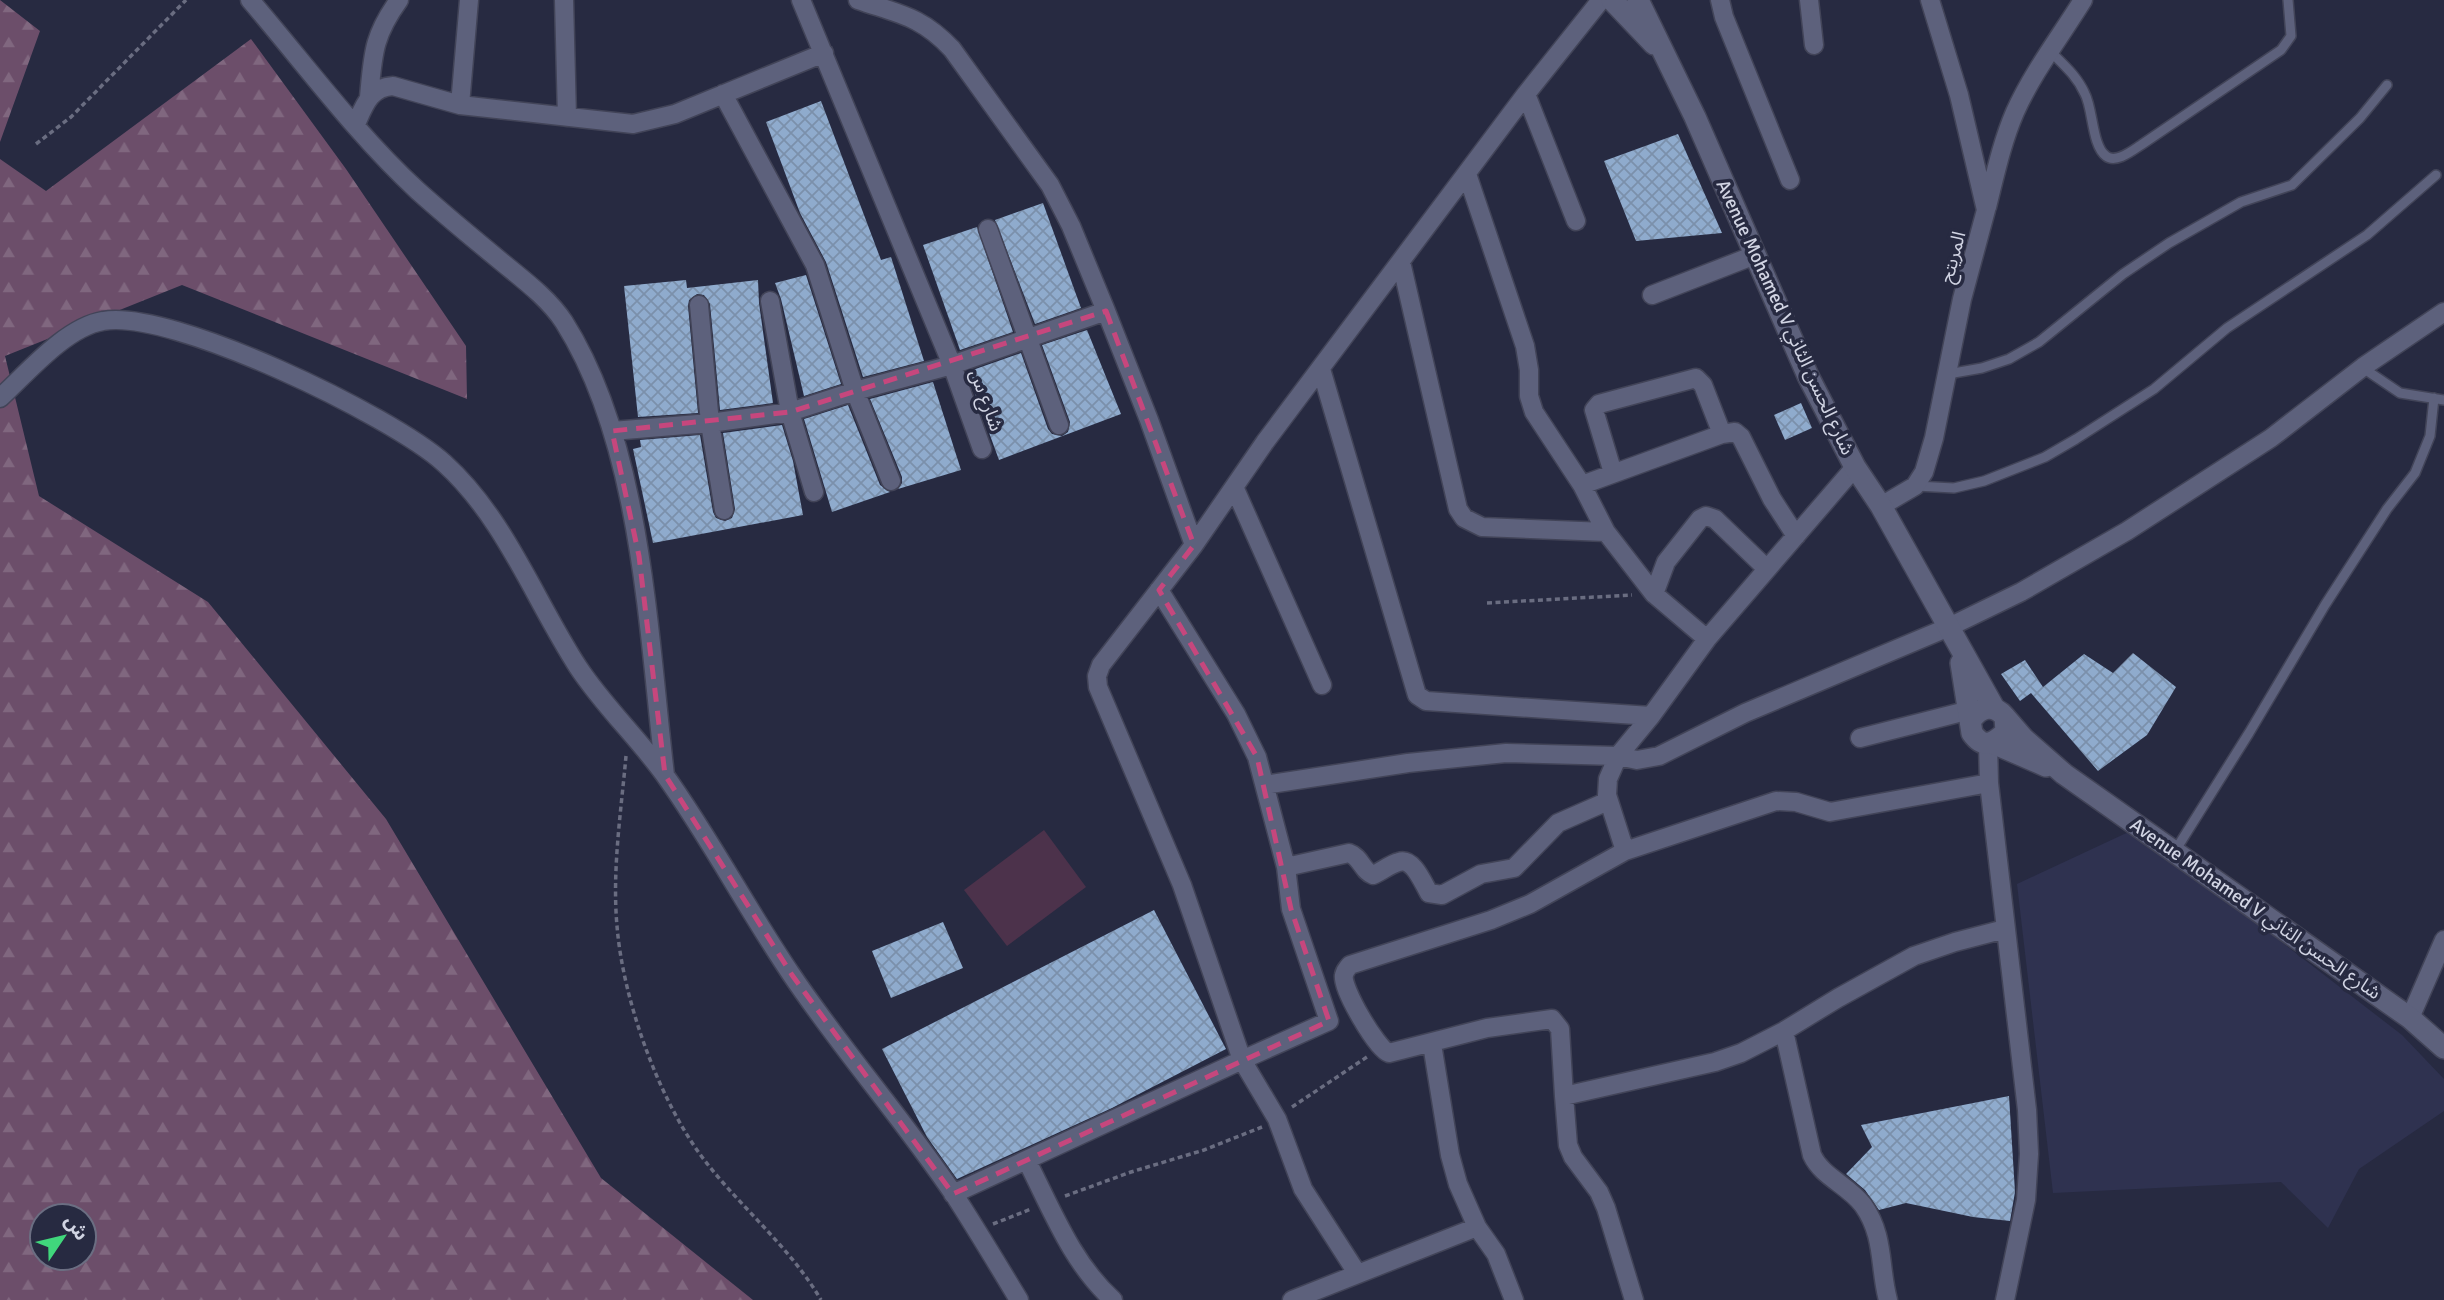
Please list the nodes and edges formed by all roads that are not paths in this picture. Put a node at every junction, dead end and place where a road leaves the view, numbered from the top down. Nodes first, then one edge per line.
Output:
1 (250, 0) edge
2 (399, 0) edge
3 (469, 0) edge
4 (564, 0) edge
5 (801, 0) edge
6 (858, 0) edge
7 (1601, 0) edge
8 (1612, 0) edge
9 (1638, 0) edge
10 (1720, 0) edge
11 (1810, 0) edge
12 (1930, 0) edge
13 (2083, 0) edge
14 (2288, 0) edge
15 (1814, 45) dead end
16 (2050, 51) junction
17 (824, 53) junction
18 (1665, 56) junction
19 (2387, 85) dead end
20 (723, 94) junction
21 (1526, 94) junction
22 (369, 97) junction
23 (460, 105) junction
24 (567, 117) junction
25 (356, 124) junction
26 (1467, 174) junction
27 (2436, 175) dead end
28 (1790, 180) dead end
29 (1986, 210) junction
30 (1576, 221) dead end
31 (988, 229) dead end
32 (1755, 255) junction
33 (1401, 262) junction
34 (1652, 295) dead end
35 (770, 301) dead end
36 (699, 305) dead end
37 (1106, 311) junction
38 (2444, 312) edge
39 (1026, 339) junction
40 (952, 365) junction
41 (2363, 367) junction
42 (1321, 369) junction
43 (1948, 374) junction
44 (855, 391) junction
45 (0, 398) edge
46 (2439, 399) edge
47 (790, 412) junction
48 (710, 423) junction
49 (1059, 425) dead end
50 (612, 431) junction
51 (1722, 434) junction
52 (982, 449) dead end
53 (1855, 467) junction
54 (1613, 473) junction
55 (891, 481) dead end
56 (1581, 485) junction
57 (1914, 485) junction
58 (1235, 489) junction
59 (814, 492) dead end
60 (1881, 506) junction
61 (724, 510) dead end
62 (1606, 532) junction
63 (1796, 536) junction
64 (1194, 545) junction
65 (1767, 569) junction
66 (1159, 590) junction
67 (1654, 594) junction
68 (1949, 627) junction
69 (1707, 639) junction
70 (1958, 647) junction
71 (1322, 685) dead end
72 (2000, 713) junction
73 (1970, 715) junction
74 (1651, 716) junction
75 (1860, 738) dead end
76 (1991, 744) junction
77 (1618, 756) junction
78 (2064, 774) junction
79 (665, 775) junction
80 (1989, 783) junction
81 (1265, 785) junction
82 (1608, 801) junction
83 (1625, 851) junction
84 (2174, 852) junction
85 (1286, 867) junction
86 (2005, 929) junction
87 (2444, 940) edge
88 (2410, 1017) junction
89 (1784, 1031) junction
90 (1432, 1044) junction
91 (2444, 1048) edge
92 (1242, 1060) junction
93 (1564, 1096) junction
94 (1027, 1161) junction
95 (953, 1194) junction
96 (1476, 1227) junction
97 (1357, 1273) junction
98 (1323, 1294) edge
99 (1019, 1300) edge
100 (1113, 1300) edge
101 (1292, 1300) edge
102 (1514, 1300) edge
103 (1634, 1300) edge
104 (1886, 1300) edge
105 (2005, 1300) edge

1 - 25 street
2 - 22 street
3 - 23 street
4 - 24 street
5 - 17 street, شارع س
6 - 37 street
7 - 21 street
8 - 18 main road, Avenue Mohamed V شارع الحسن الثاني
9 - 18 main road, Avenue Mohamed V شارع الحسن الثاني
10 - 28 street
11 - 15 street
12 - 29 street, المريتح
13 - 16 street
14 - 16 lane
16 - 29 street
17 - 20 street
17 - 40 street, شارع س
18 - 32 main road, Avenue Mohamed V شارع الحسن الثاني
19 - 43 lane
20 - 24 street
20 - 44 street
21 - 26 street
21 - 30 street
22 - 23 street
22 - 25 street
23 - 24 street
25 - 50 street
26 - 33 street
26 - 56 street
27 - 57 lane
29 - 43 street, المريتح
31 - 39 street
32 - 34 street
32 - 53 main road, Avenue Mohamed V شارع الحسن الثاني
33 - 42 street
33 - 62 street
35 - 47 street
36 - 48 street
37 - 39 street
37 - 64 street
38 - 41 street
39 - 40 street
39 - 49 street
40 - 44 street
40 - 52 street, شارع س
41 - 46 lane
41 - 68 street
42 - 58 street
42 - 74 street
43 - 57 street, المريتح
44 - 47 street
44 - 55 street
45 - 79 street
46 - 84 lane
47 - 48 street
47 - 59 street
48 - 50 street
48 - 61 street
50 - 79 street
51 - 54 street
51 - 54 street
51 - 63 street
53 - 60 main road, Avenue Mohamed V شارع الحسن الثاني
53 - 63 street
54 - 56 street
56 - 62 street
57 - 60 street
58 - 64 street
58 - 71 street
60 - 68 main road, Avenue Mohamed V شارع الحسن الثاني
62 - 67 street
63 - 65 street
64 - 66 street
65 - 67 street
65 - 69 street
66 - 81 street
66 - 92 street
67 - 69 street
68 - 70 main road, Avenue Mohamed V شارع الحسن الثاني
68 - 77 street
69 - 74 street
70 - 72 main road, Avenue Mohamed V شارع الحسن الثاني
70 - 73 main road, Avenue Mohamed V شارع الحسن الثاني
72 - 73 main road
72 - 76 main road
72 - 78 main road, Avenue Mohamed V شارع الحسن الثاني
73 - 75 street
73 - 76 main road
74 - 77 street
76 - 78 main road, Avenue Mohamed V شارع الحسن الثاني
76 - 80 street
77 - 81 street
77 - 82 street
78 - 84 main road, Avenue Mohamed V شارع الحسن الثاني
79 - 95 street
80 - 83 street
80 - 86 street
81 - 85 street
82 - 83 street
82 - 85 street
83 - 90 street
84 - 88 main road, Avenue Mohamed V شارع الحسن الثاني
85 - 92 street
86 - 89 street
86 - 105 street
87 - 88 street
88 - 91 main road, Avenue Mohamed V شارع الحسن الثاني
89 - 93 street
89 - 104 street
90 - 93 street
90 - 96 street
92 - 94 street
92 - 97 street
93 - 103 street
94 - 95 street
94 - 100 street
95 - 99 street
96 - 97 street
96 - 102 street
97 - 98 street
98 - 101 street

